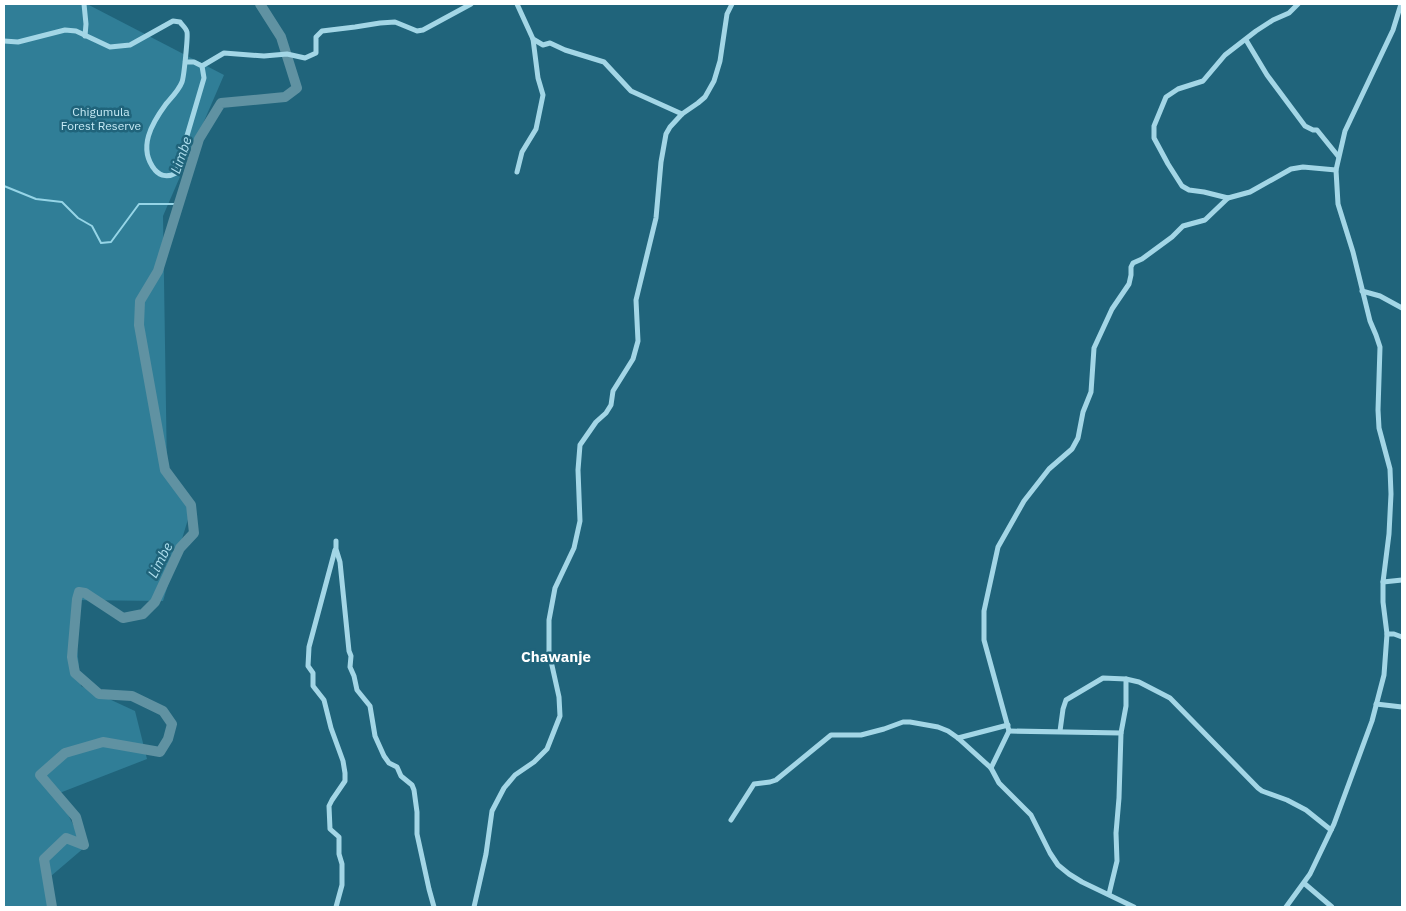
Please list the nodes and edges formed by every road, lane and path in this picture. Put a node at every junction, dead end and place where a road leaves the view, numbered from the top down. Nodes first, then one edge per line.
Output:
1 (84, 4) edge
2 (471, 4) edge
3 (517, 4) edge
4 (732, 4) edge
5 (1298, 4) edge
6 (1401, 4) edge
7 (85, 36) junction
8 (533, 39) junction
9 (1246, 40) junction
10 (4, 41) edge
11 (185, 62) junction
12 (202, 66) junction
13 (682, 114) junction
14 (1338, 156) junction
15 (1336, 170) junction
16 (517, 172) dead end
17 (1228, 198) junction
18 (1362, 291) junction
19 (1402, 308) edge
20 (336, 541) dead end
21 (336, 549) junction
22 (1402, 580) edge
23 (1383, 582) junction
24 (1387, 634) junction
25 (1402, 637) edge
26 (1126, 679) junction
27 (1376, 704) junction
28 (1402, 706) edge
29 (1008, 728) junction
30 (1060, 731) junction
31 (1121, 733) junction
32 (958, 738) junction
33 (991, 768) junction
34 (731, 820) dead end
35 (1331, 830) junction
36 (1305, 884) junction
37 (1109, 894) junction
38 (336, 907) edge
39 (434, 907) edge
40 (474, 907) edge
41 (1134, 907) edge
42 (1286, 907) edge
43 (1332, 907) edge

1 - 7 street
2 - 12 street
3 - 8 street
4 - 13 street
5 - 9 street
6 - 14 street
7 - 10 street
7 - 11 street
8 - 13 street
8 - 16 street
9 - 14 street
9 - 17 street
11 - 12 street
11 - 12 street
13 - 40 street
14 - 15 street
15 - 17 street
15 - 18 street
17 - 29 street
18 - 19 street
18 - 23 street
20 - 21 street
21 - 38 street
21 - 39 street
22 - 23 street
23 - 24 street
24 - 25 street
24 - 27 street
26 - 30 street
26 - 31 street
26 - 35 street
27 - 28 street
27 - 35 street
29 - 30 street
29 - 32 street
29 - 33 street
30 - 31 street
31 - 37 street
32 - 33 street
32 - 34 street
33 - 37 street
35 - 36 street
36 - 42 street
36 - 43 street
37 - 41 street

